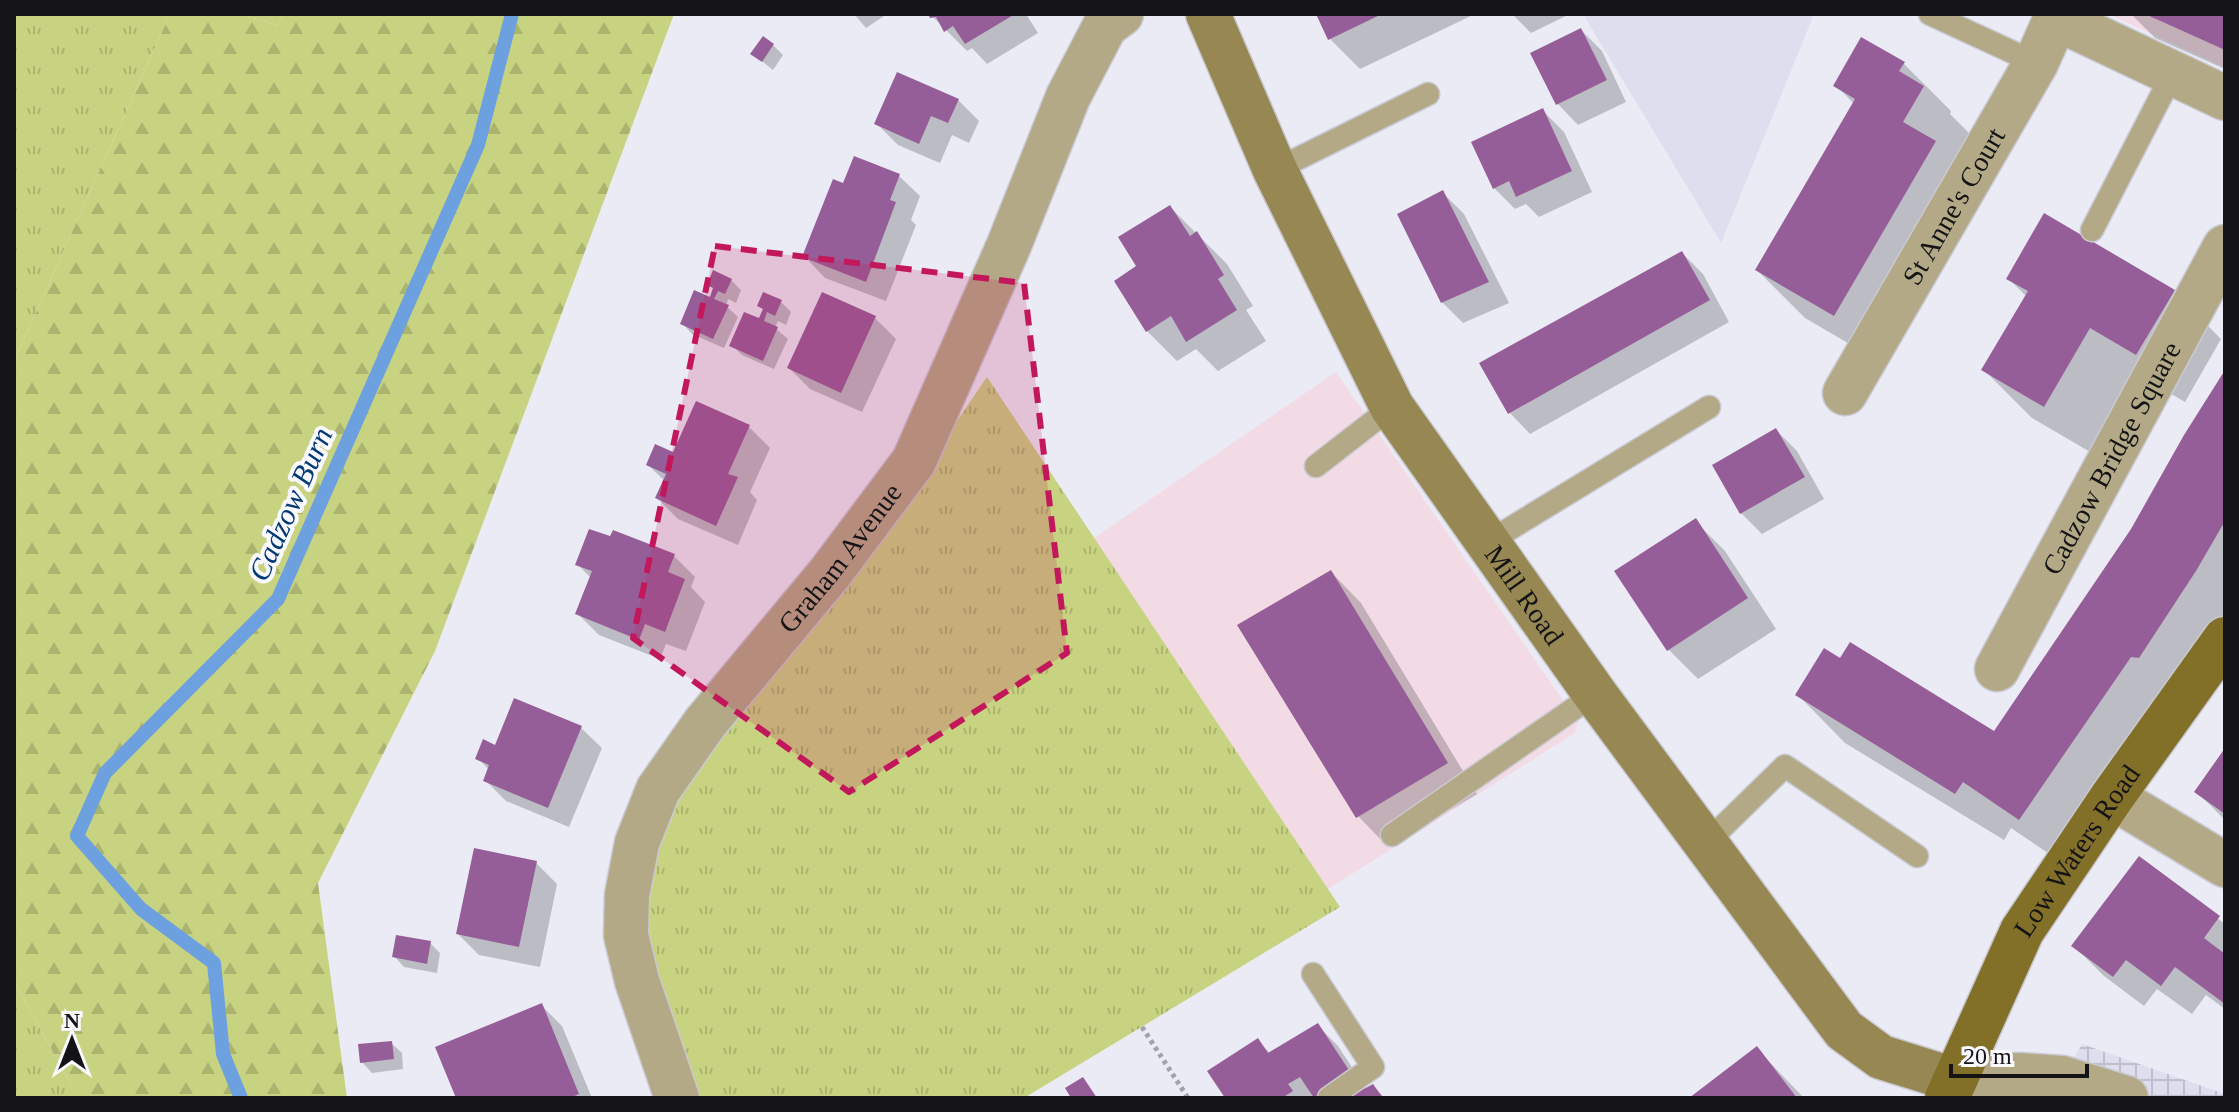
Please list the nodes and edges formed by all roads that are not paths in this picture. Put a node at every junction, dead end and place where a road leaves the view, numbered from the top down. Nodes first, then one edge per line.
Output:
1 (1121, 14) edge
2 (1208, 14) edge
3 (1930, 14) edge
4 (2036, 63) junction
5 (2173, 73) junction
6 (1428, 94) dead end
7 (2225, 98) edge
8 (1275, 170) junction
9 (2092, 230) dead end
10 (2225, 247) edge
11 (1845, 393) dead end
12 (1392, 407) junction
13 (1709, 407) dead end
14 (1316, 466) dead end
15 (1488, 542) junction
16 (2225, 639) edge
17 (1997, 669) dead end
18 (1595, 694) junction
19 (2112, 797) junction
20 (1392, 835) dead end
21 (1706, 843) junction
22 (1917, 856) dead end
23 (2225, 865) edge
24 (1313, 974) dead end
25 (1951, 1089) edge
26 (677, 1098) edge
27 (1329, 1098) edge
28 (2126, 1098) edge

1 - 26 street, Graham Avenue
2 - 8 main road, Mill Road
3 - 4 lane
4 - 5 street, St Anne's Court
4 - 11 street, St Anne's Court
5 - 7 street
5 - 9 lane
6 - 8 lane
8 - 12 main road, Mill Road
10 - 17 street, Cadzow Bridge Square
12 - 14 lane
12 - 15 main road, Mill Road
13 - 15 lane
15 - 18 main road, Mill Road
16 - 19 main road, Low Waters Road
18 - 20 lane
18 - 21 main road, Mill Road
19 - 23 street
19 - 25 main road, Low Waters Road
21 - 22 lane
21 - 25 main road, Mill Road
24 - 27 lane
25 - 28 street

